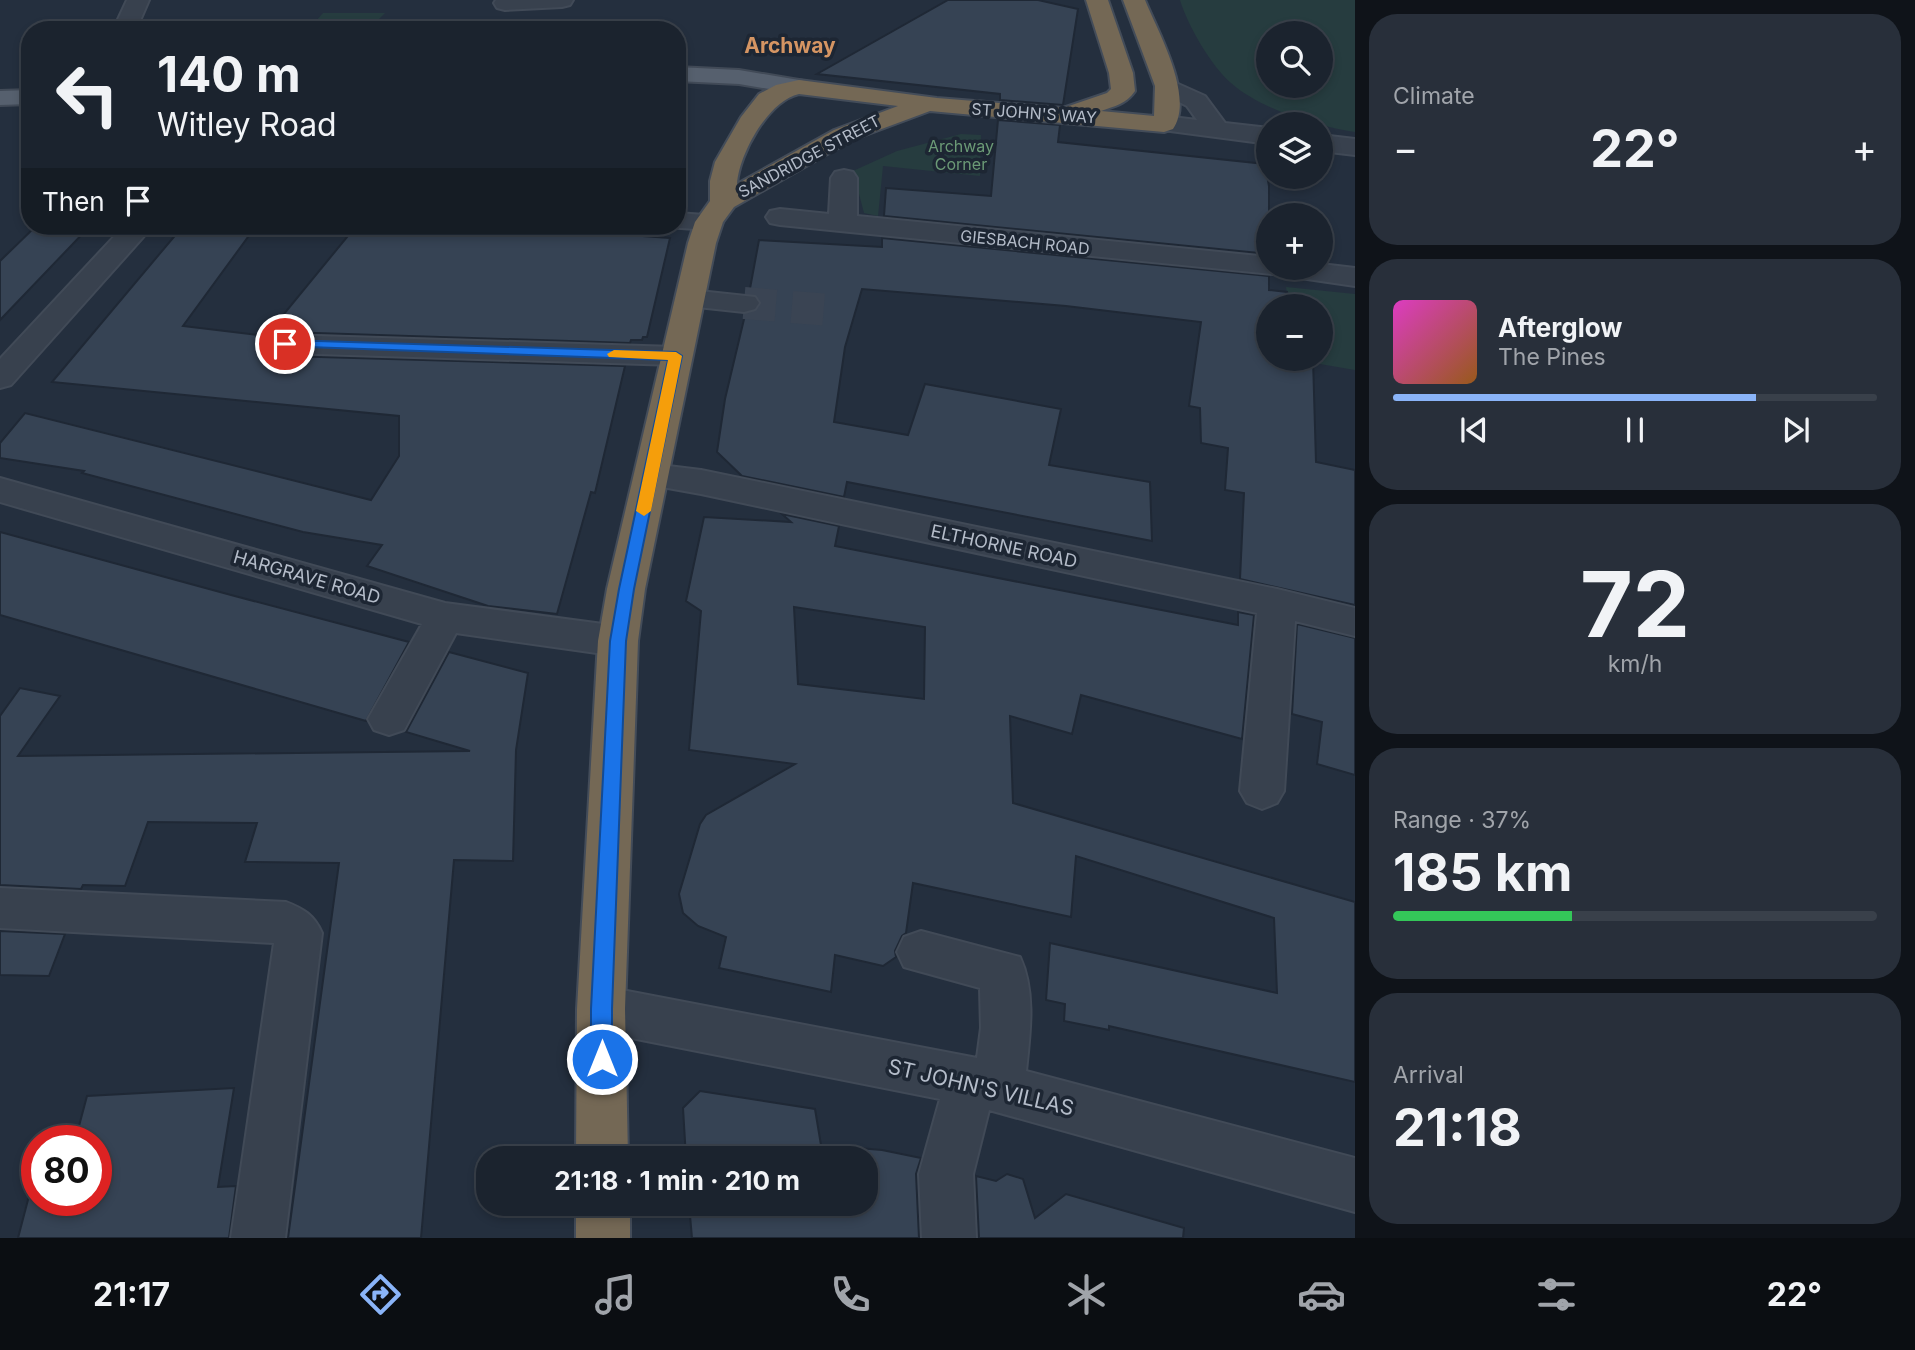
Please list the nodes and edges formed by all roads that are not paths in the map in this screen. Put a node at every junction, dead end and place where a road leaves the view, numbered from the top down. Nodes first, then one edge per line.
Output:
1 (138, 0) edge
2 (562, 0) edge
3 (1093, 0) edge
4 (1134, 0) edge
5 (505, 3) dead end
6 (128, 21) edge
7 (686, 74) edge
8 (1167, 86) junction
9 (799, 87) junction
10 (21, 97) edge
11 (0, 98) edge
12 (937, 105) junction
13 (1068, 114) junction
14 (1164, 124) junction
15 (1217, 130) junction
16 (1256, 134) edge
17 (1333, 144) edge
18 (1355, 147) edge
19 (844, 178) dead end
20 (717, 212) junction
21 (780, 217) dead end
22 (686, 219) edge
23 (844, 224) junction
24 (131, 235) edge
25 (1256, 265) edge
26 (1333, 274) edge
27 (1355, 277) edge
28 (690, 299) junction
29 (744, 303) tunnel mouth
30 (285, 344) dead end
31 (676, 356) junction
32 (0, 378) edge
33 (652, 475) junction
34 (0, 490) edge
35 (1277, 603) junction
36 (444, 617) junction
37 (1355, 622) edge
38 (618, 641) junction
39 (389, 719) dead end
40 (1262, 791) dead end
41 (0, 908) edge
42 (922, 952) dead end
43 (601, 1009) junction
44 (985, 1085) junction
45 (603, 1146) edge
46 (1355, 1185) edge
47 (603, 1216) edge
48 (258, 1238) edge
49 (603, 1238) edge
50 (949, 1238) edge

1 - 6 street
2 - 5 street
3 - 13 highway
4 - 8 highway
7 - 9 main road
8 - 14 highway
8 - 15 street
9 - 12 highway, ST JOHN'S WAY
9 - 20 highway
10 - 11 main road
12 - 13 highway, ST JOHN'S WAY
12 - 20 highway, SANDRIDGE STREET
13 - 14 highway, ST JOHN'S WAY
14 - 15 street, ST JOHN'S WAY
15 - 16 street, ST JOHN'S WAY
17 - 18 street
19 - 23 street
20 - 22 street
20 - 28 highway
21 - 23 street, GIESBACH ROAD
23 - 25 street, GIESBACH ROAD
24 - 32 street
26 - 27 street
28 - 29 street
28 - 31 highway
30 - 31 street
31 - 33 highway
33 - 35 street, ELTHORNE ROAD
33 - 38 highway
34 - 36 street, HARGRAVE ROAD
35 - 37 street, ELTHORNE ROAD
35 - 40 street
36 - 38 street, HARGRAVE ROAD
36 - 39 street
38 - 43 highway
41 - 48 street
42 - 44 street
43 - 44 street, ST JOHN'S VILLAS
43 - 45 highway
44 - 46 street, ST JOHN'S VILLAS
44 - 50 street
47 - 49 highway

